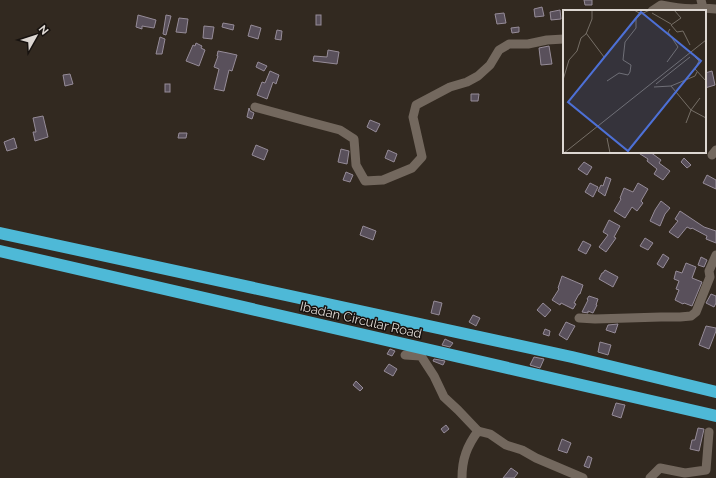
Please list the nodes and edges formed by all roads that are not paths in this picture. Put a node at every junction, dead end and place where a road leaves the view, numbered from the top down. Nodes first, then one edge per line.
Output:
1 (702, 4) edge
2 (716, 9) edge
3 (654, 10) edge
4 (563, 39) edge
5 (255, 106) dead end
6 (0, 233) edge
7 (0, 251) edge
8 (716, 255) edge
9 (579, 318) dead end
10 (405, 355) dead end
11 (716, 392) edge
12 (716, 416) edge
13 (478, 431) junction
14 (709, 432) dead end
15 (706, 470) junction
16 (716, 473) edge
17 (462, 478) edge
18 (583, 478) edge
19 (650, 478) edge

1 - 2 street
1 - 3 street
4 - 5 street
6 - 11 highway, Ibadan Circular Road
7 - 12 highway, Ibadan Circular Road
8 - 9 street
10 - 13 street
13 - 17 street
13 - 18 street
14 - 15 street
15 - 16 street
15 - 19 street

